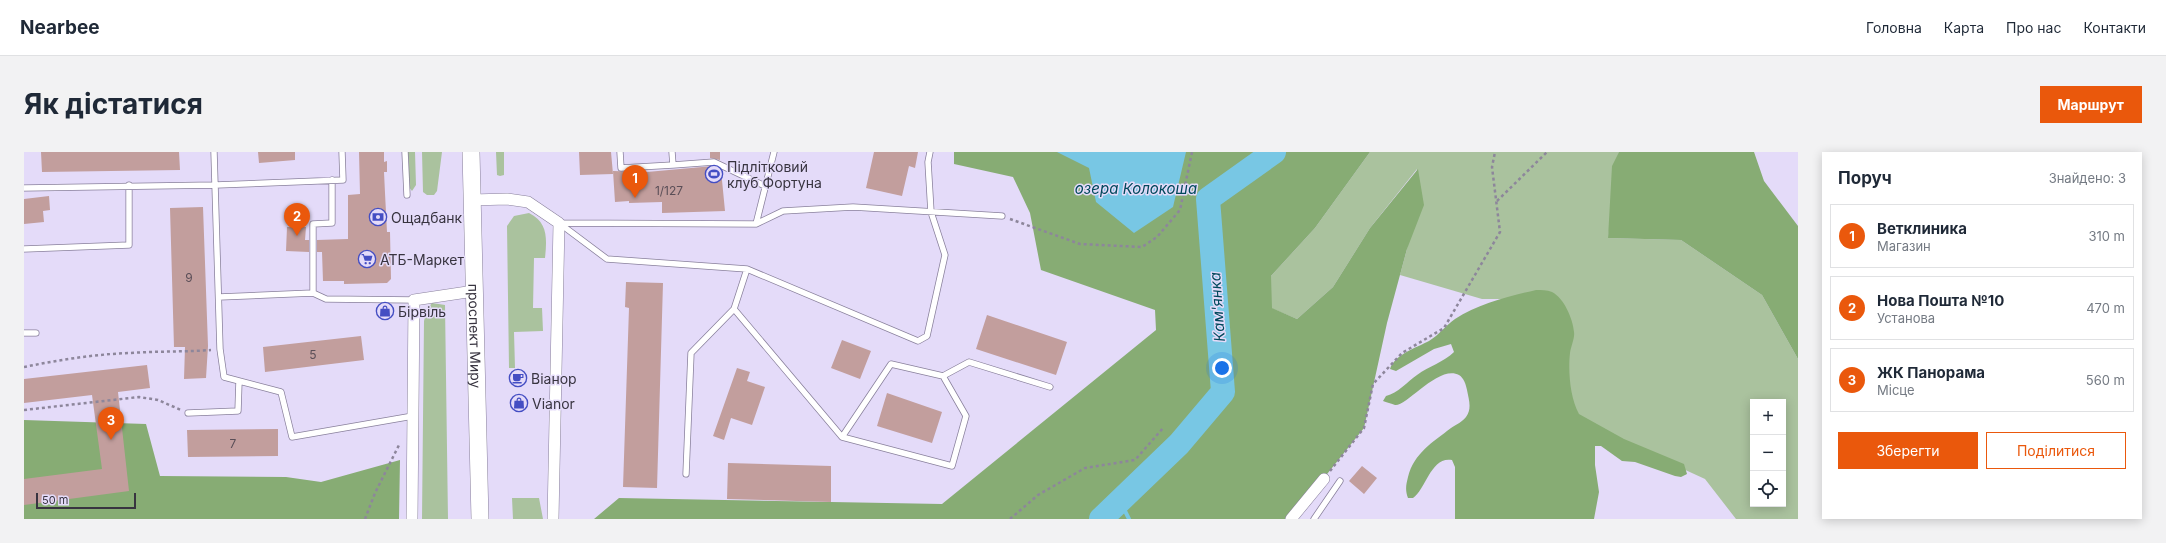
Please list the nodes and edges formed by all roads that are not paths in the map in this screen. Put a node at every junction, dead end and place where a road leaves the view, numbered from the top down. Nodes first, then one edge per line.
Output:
1 (214, 152) edge
2 (342, 152) edge
3 (405, 152) edge
4 (471, 152) edge
5 (620, 152) edge
6 (672, 152) edge
7 (774, 152) edge
8 (930, 152) edge
9 (673, 165) junction
10 (332, 180) junction
11 (129, 185) junction
12 (216, 185) junction
13 (765, 186) junction
14 (24, 188) edge
15 (407, 195) dead end
16 (472, 200) junction
17 (930, 212) junction
18 (1002, 216) road end
19 (559, 223) junction
20 (756, 224) junction
21 (24, 249) edge
22 (747, 269) junction
23 (474, 291) junction
24 (313, 293) junction
25 (219, 297) junction
26 (421, 297) junction
27 (734, 309) junction
28 (24, 333) edge
29 (36, 333) dead end
30 (943, 376) junction
31 (238, 381) junction
32 (1050, 387) dead end
33 (188, 413) road end
34 (413, 416) junction
35 (842, 437) junction
36 (686, 474) dead end
37 (1324, 479) road end
38 (1340, 481) dead end
39 (412, 519) edge
40 (480, 519) edge
41 (553, 519) edge
42 (1291, 519) edge
43 (1314, 519) edge

1 - 12 lane
2 - 10 lane
3 - 15 lane
4 - 16 main road, проспект Миру
5 - 9 lane
6 - 9 lane
7 - 13 lane
8 - 17 lane
9 - 13 lane
10 - 12 lane
10 - 24 lane
11 - 12 lane
11 - 14 lane
11 - 21 lane
12 - 25 lane
13 - 20 lane
16 - 19 street
16 - 23 main road, проспект Миру
17 - 18 lane
17 - 20 lane
17 - 22 lane
19 - 20 lane
19 - 22 lane
19 - 41 street
22 - 27 lane
23 - 26 street
23 - 40 main road, проспект Миру
24 - 25 lane
24 - 26 lane
25 - 31 lane
26 - 34 street
27 - 35 lane
27 - 36 lane
28 - 29 lane
30 - 32 lane
30 - 35 lane
30 - 35 lane
31 - 33 lane
31 - 34 lane
34 - 39 street
37 - 42 street
38 - 43 lane

